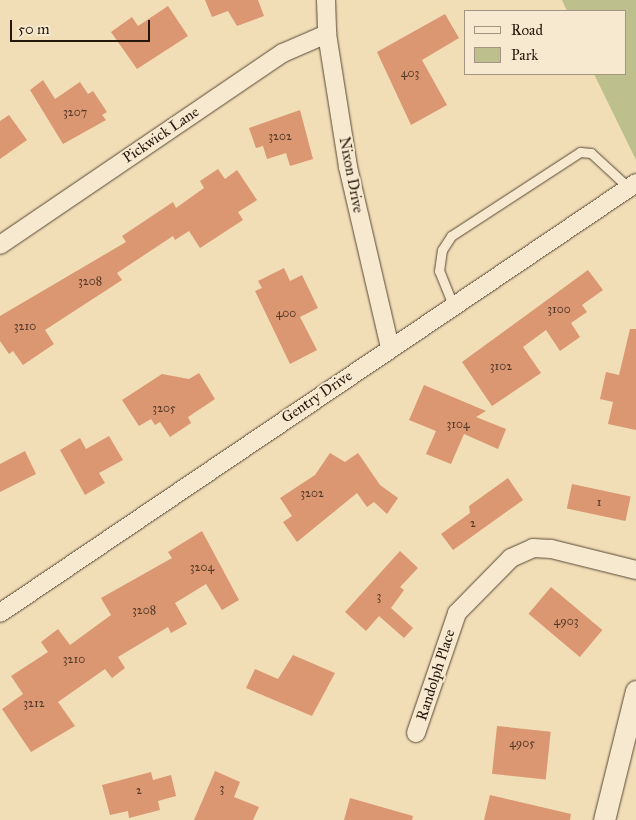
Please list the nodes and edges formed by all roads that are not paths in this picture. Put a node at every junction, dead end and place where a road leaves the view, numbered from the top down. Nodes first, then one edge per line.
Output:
1 (326, 0) edge
2 (327, 34) junction
3 (632, 185) edge
4 (0, 245) edge
5 (453, 305) junction
6 (390, 348) junction
7 (636, 570) edge
8 (0, 613) edge
9 (636, 692) edge
10 (416, 733) dead end
11 (604, 820) edge

1 - 2 street, Nixon Drive
2 - 4 street, Pickwick Lane
2 - 6 street, Nixon Drive
3 - 5 street, Gentry Drive
3 - 5 lane
5 - 6 street, Gentry Drive
6 - 8 street, Gentry Drive
7 - 10 street, Randolph Place
9 - 11 street

